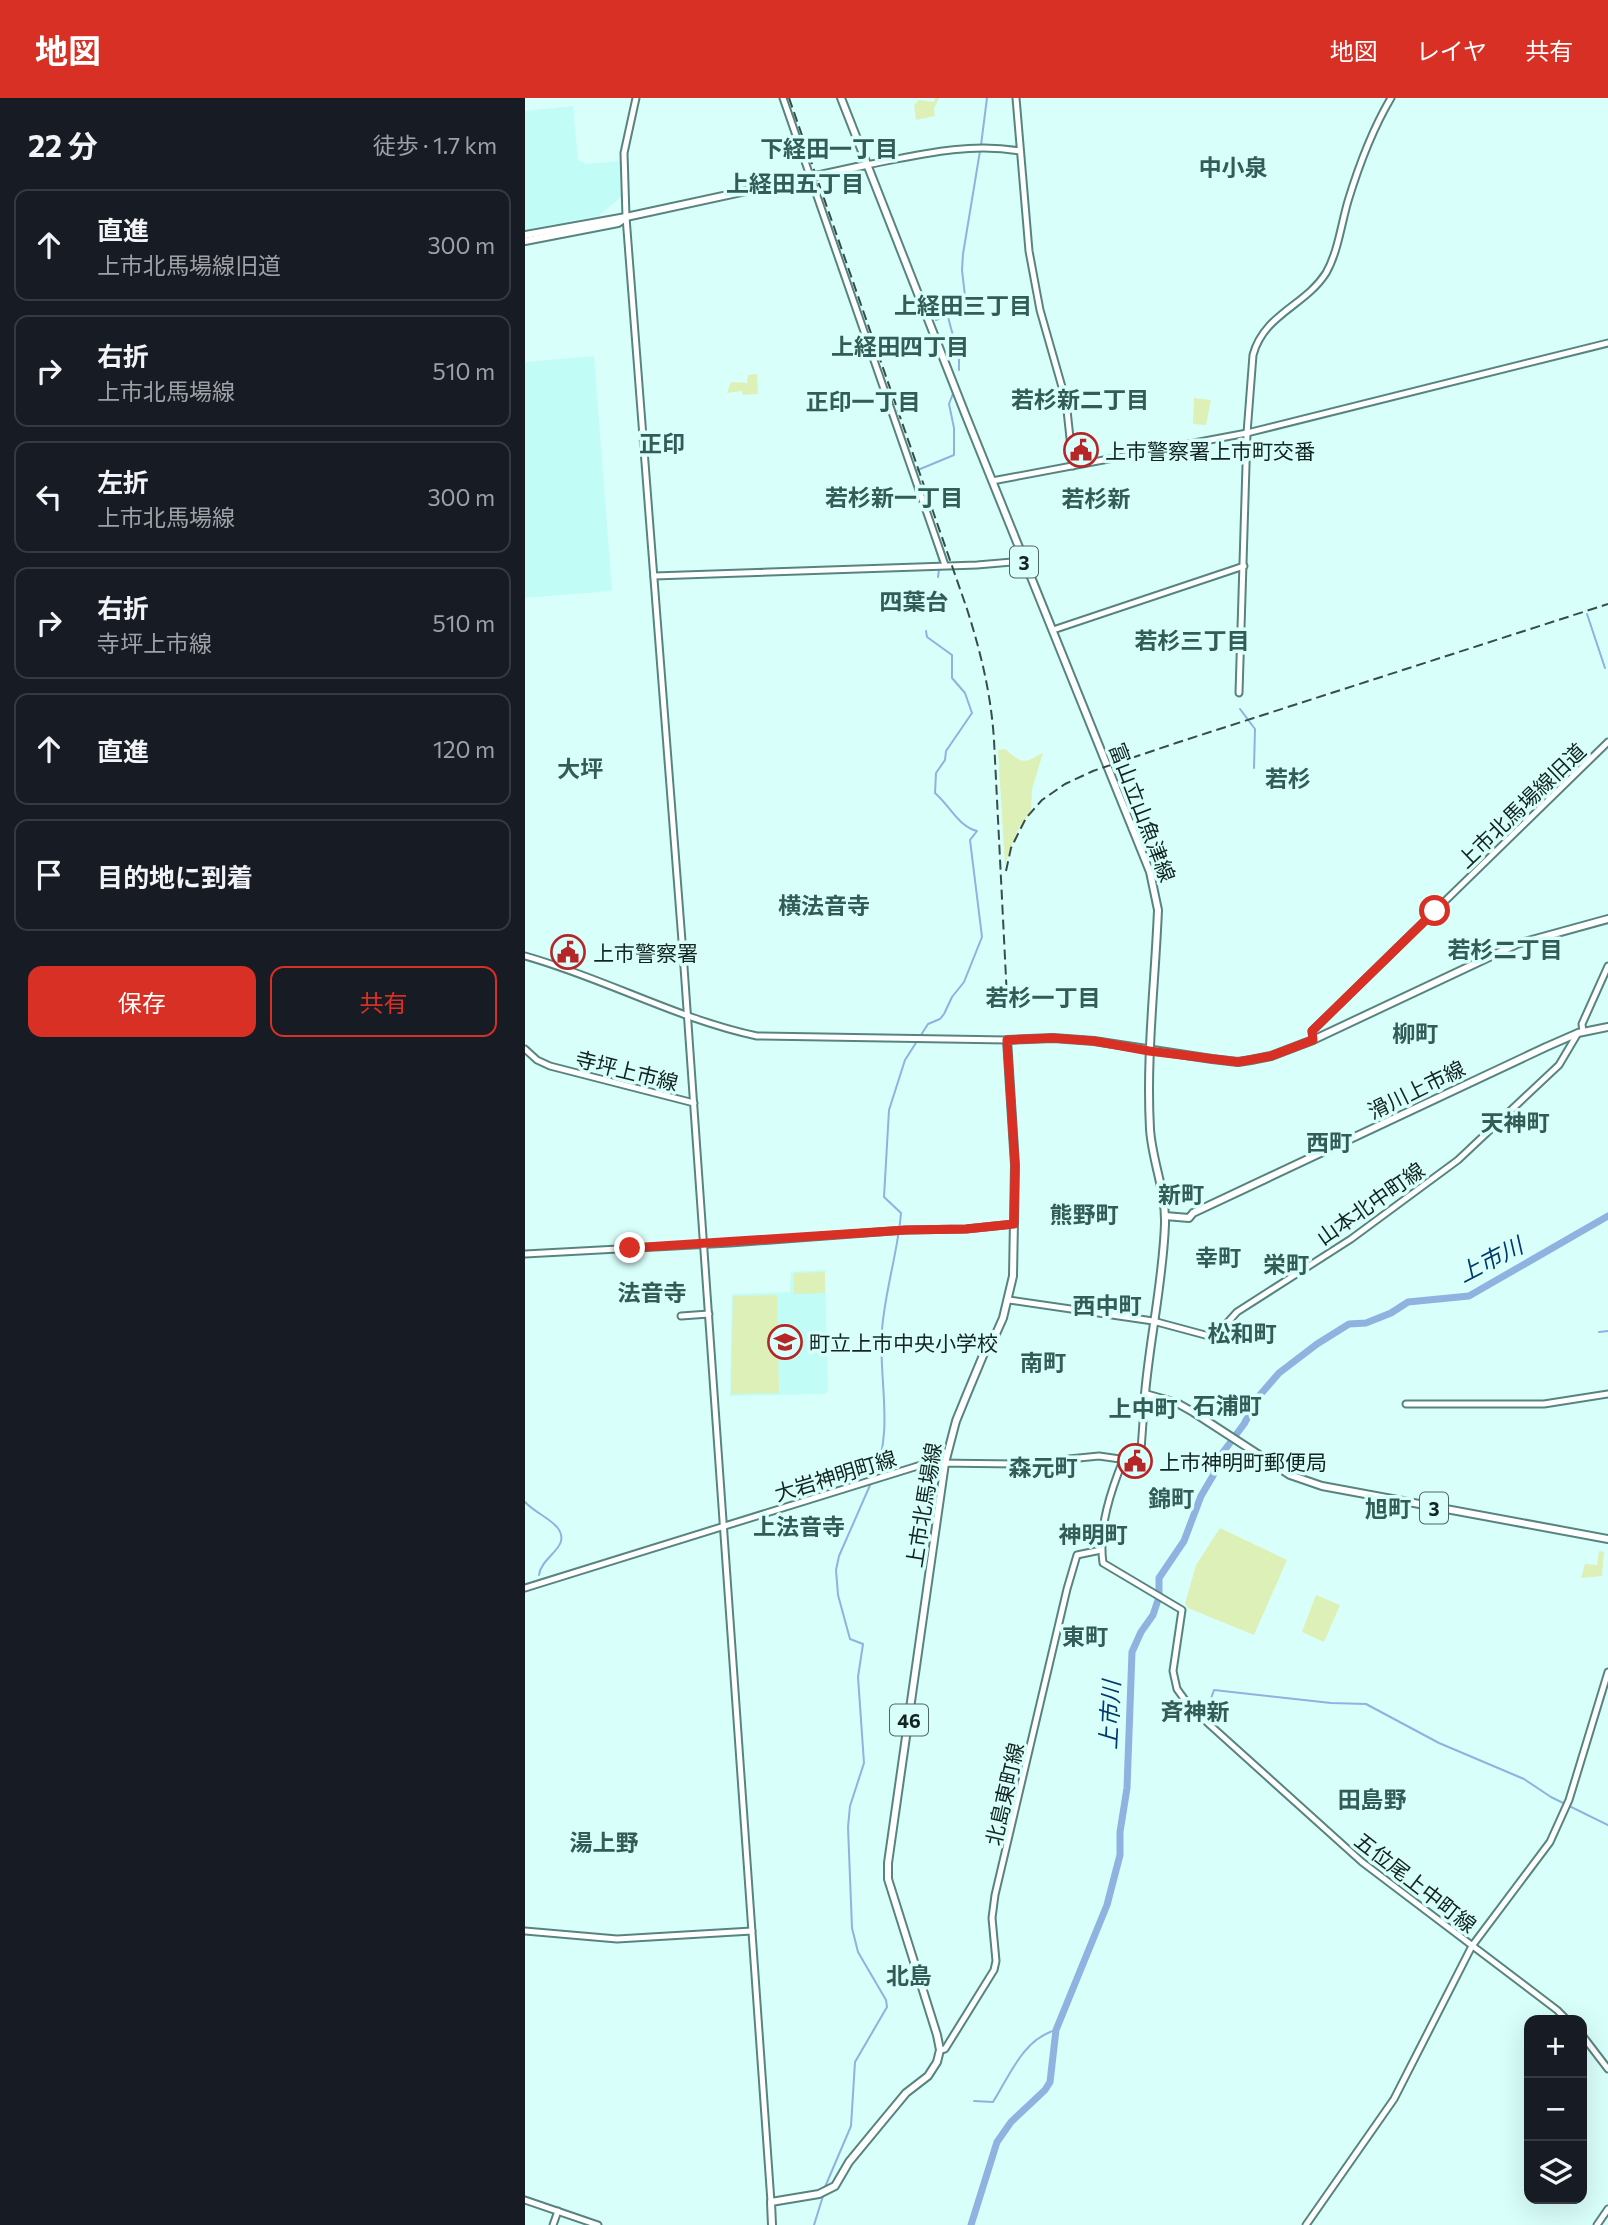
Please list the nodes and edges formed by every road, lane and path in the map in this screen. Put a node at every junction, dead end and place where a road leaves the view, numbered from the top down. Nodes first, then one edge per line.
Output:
1 (636, 98) edge
2 (783, 98) edge
3 (841, 98) edge
4 (1016, 98) edge
5 (1391, 98) edge
6 (1020, 151) junction
7 (866, 165) junction
8 (810, 176) junction
9 (626, 218) junction
10 (525, 235) edge
11 (525, 241) edge
12 (1608, 343) edge
13 (1247, 433) junction
14 (1073, 466) junction
15 (992, 481) junction
16 (1024, 561) junction
17 (945, 565) junction
18 (1244, 566) junction
19 (655, 576) junction
20 (1053, 630) junction
21 (1239, 693) dead end
22 (1608, 742) edge
23 (1608, 919) edge
24 (525, 956) edge
25 (1608, 966) edge
26 (688, 1015) junction
27 (1608, 1027) edge
28 (1581, 1033) junction
29 (1007, 1040) junction
30 (1313, 1040) junction
31 (525, 1049) edge
32 (1149, 1051) junction
33 (694, 1103) junction
34 (1165, 1216) junction
35 (1014, 1224) junction
36 (704, 1244) junction
37 (525, 1254) edge
38 (1009, 1300) junction
39 (709, 1314) junction
40 (681, 1316) dead end
41 (1153, 1321) junction
42 (1145, 1394) junction
43 (1608, 1394) edge
44 (1406, 1404) dead end
45 (1123, 1458) junction
46 (945, 1463) junction
47 (723, 1525) junction
48 (1608, 1539) edge
49 (1101, 1550) junction
50 (525, 1588) edge
51 (1608, 1672) edge
52 (525, 1931) edge
53 (752, 1931) junction
54 (1472, 1945) junction
55 (1561, 2015) edge
56 (1587, 2042) edge
57 (940, 2050) junction
58 (1608, 2069) edge
59 (525, 2200) edge
60 (771, 2202) junction
61 (1608, 2209) edge
62 (558, 2211) junction
63 (553, 2225) edge
64 (599, 2225) edge
65 (772, 2225) edge
66 (1306, 2225) edge
67 (1597, 2225) edge

1 - 9 street
2 - 8 street
3 - 7 main road, 富山立山魚津線
4 - 6 street
5 - 13 street
6 - 7 street
6 - 14 street
7 - 8 main road
7 - 15 main road, 富山立山魚津線 / 3
8 - 9 main road
8 - 17 street
9 - 10 main road
9 - 11 main road
9 - 19 street
12 - 13 street
13 - 14 street
13 - 18 street
14 - 15 street
15 - 16 main road, 富山立山魚津線 / 3
16 - 17 street
16 - 20 main road, 富山立山魚津線 / 3
17 - 19 street
18 - 20 street
18 - 21 street
19 - 26 street
20 - 32 main road, 富山立山魚津線 / 3
22 - 30 street, 上市北馬場線旧道
23 - 30 main road
24 - 26 street
25 - 28 street
26 - 29 street
26 - 33 street
27 - 28 main road, 滑川上市線
28 - 34 main road, 滑川上市線
28 - 41 street, 山本北中町線
29 - 32 main road
29 - 35 main road, 上市北馬場線 / 46
30 - 32 main road
31 - 33 street, 寺坪上市線
32 - 34 main road, 富山立山魚津線 / 3
33 - 36 street, 寺坪上市線
34 - 41 main road, 富山立山魚津線 / 3
35 - 36 street
35 - 38 main road, 上市北馬場線 / 46
36 - 37 street
36 - 39 street, 寺坪上市線
38 - 41 street
38 - 46 main road, 上市北馬場線 / 46
39 - 40 street
39 - 47 street, 寺坪上市線
41 - 42 main road, 富山立山魚津線 / 3
42 - 45 street
42 - 48 main road, 3
43 - 44 street
45 - 46 street, 大岩神明町線
45 - 49 street
46 - 47 street, 大岩神明町線
46 - 57 main road, 上市北馬場線 / 46
47 - 50 street, 大岩神明町線
47 - 53 street, 寺坪上市線
49 - 54 street, 五位尾上中町線
49 - 57 street, 北島東町線
51 - 54 street
52 - 53 street
53 - 60 street, 寺坪上市線
54 - 55 street, 五位尾上中町線
54 - 66 street
56 - 58 street
57 - 60 main road
59 - 62 street
60 - 65 main road
61 - 67 street
62 - 63 street
62 - 64 street

